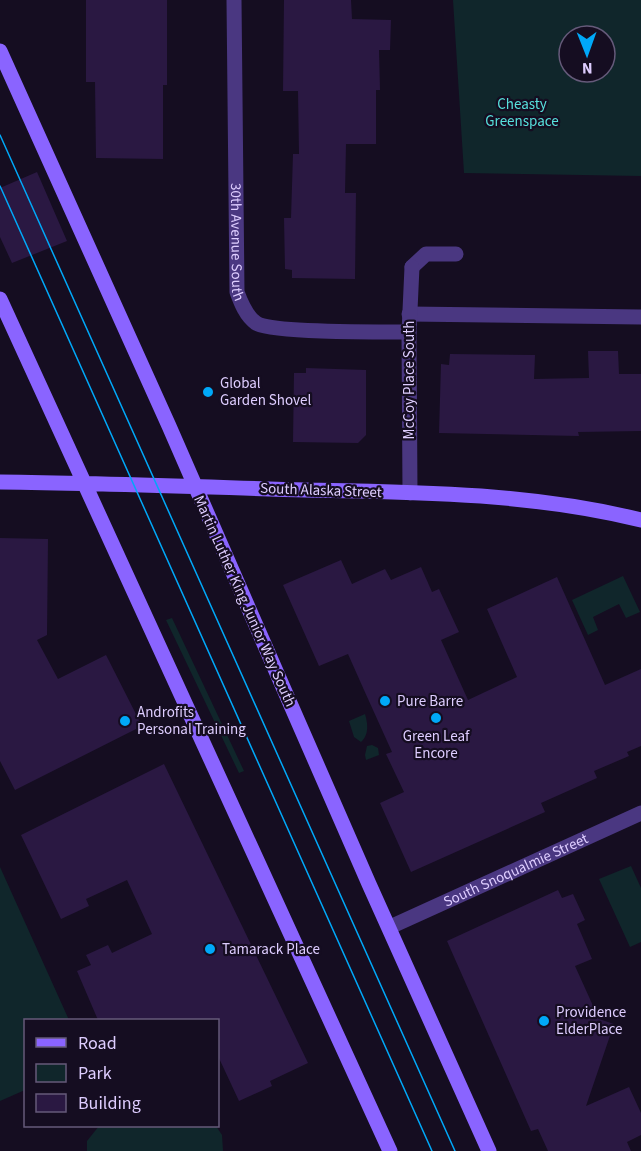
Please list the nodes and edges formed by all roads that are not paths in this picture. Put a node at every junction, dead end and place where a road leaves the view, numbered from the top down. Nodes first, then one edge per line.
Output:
1 (234, 0) edge
2 (0, 51) edge
3 (456, 254) dead end
4 (0, 299) edge
5 (409, 314) junction
6 (641, 317) edge
7 (409, 332) junction
8 (0, 482) edge
9 (83, 482) junction
10 (195, 486) junction
11 (410, 493) junction
12 (641, 520) edge
13 (641, 813) edge
14 (390, 927) junction
15 (390, 1151) edge
16 (489, 1151) edge

1 - 7 street, 30th Avenue South
2 - 10 main road, Martin Luther King Junior Way South
3 - 5 street, McCoy Place South
4 - 9 main road
5 - 6 street
5 - 7 street, McCoy Place South
7 - 11 street, McCoy Place South
8 - 9 main road, South Alaska Street
9 - 10 main road, South Alaska Street
9 - 15 main road
10 - 11 main road, South Alaska Street
10 - 14 main road, Martin Luther King Junior Way South
11 - 12 main road, South Alaska Street
13 - 14 street, South Snoqualmie Street
14 - 16 main road, Martin Luther King Junior Way South

